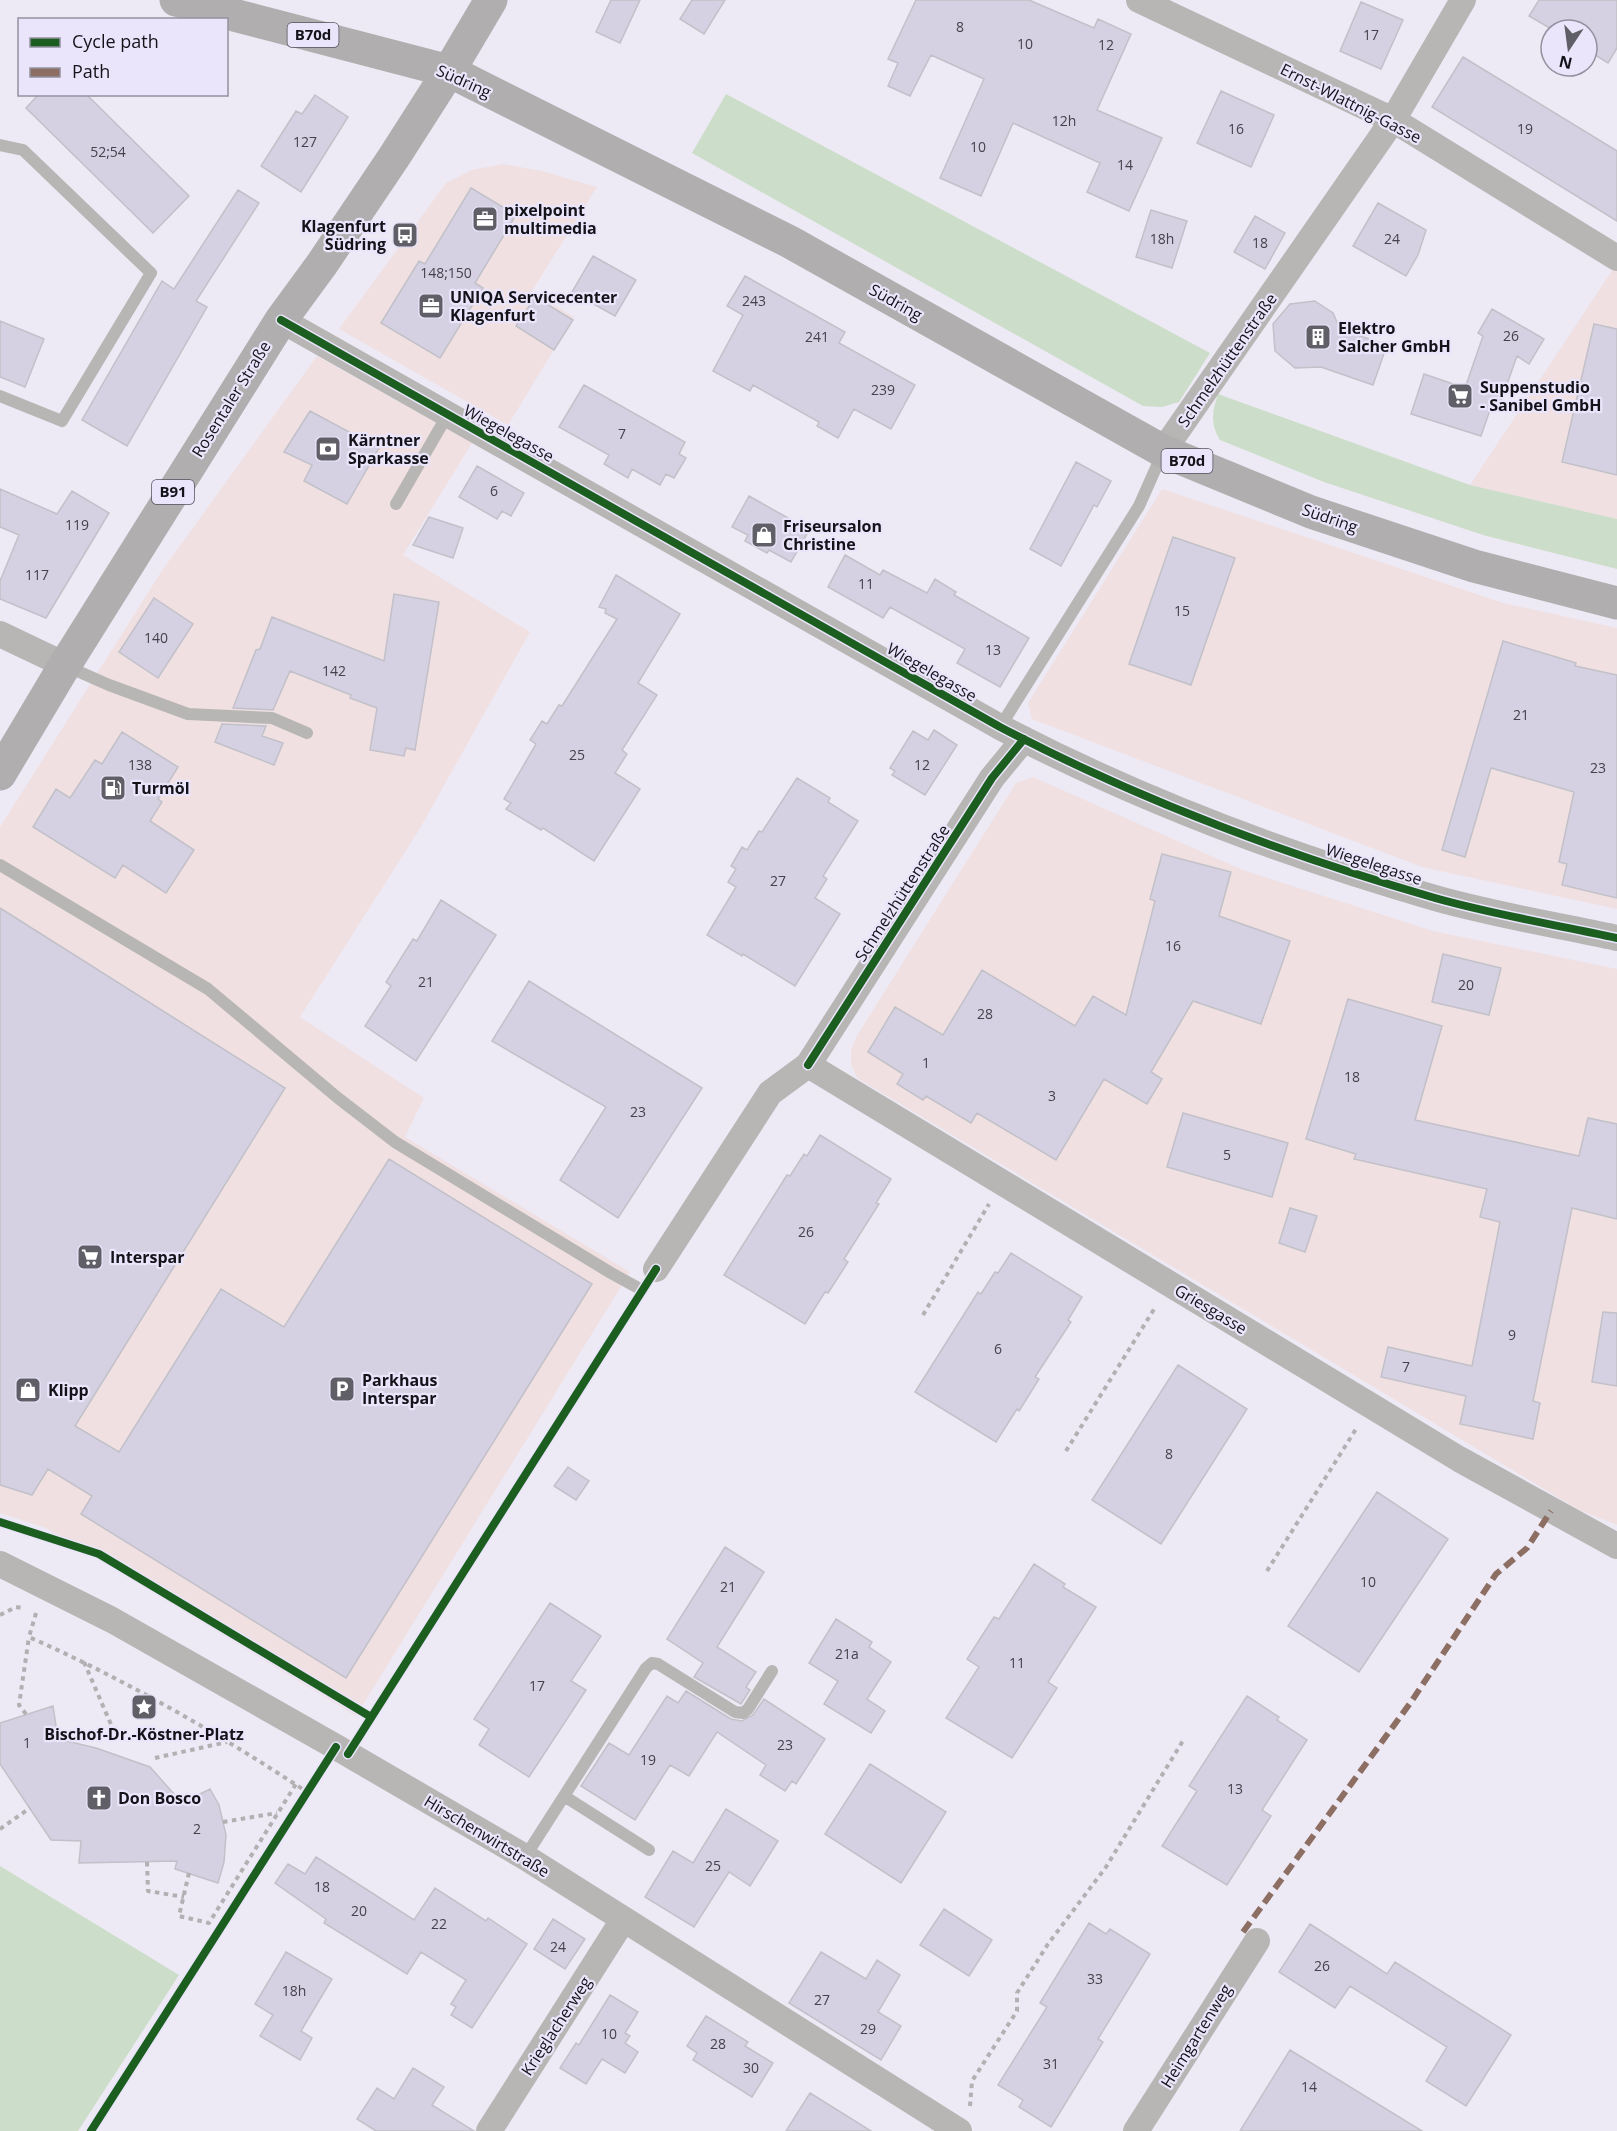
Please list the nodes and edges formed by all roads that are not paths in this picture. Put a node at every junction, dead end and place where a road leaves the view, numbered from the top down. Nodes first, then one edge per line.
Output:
1 (176, 0) edge
2 (491, 0) edge
3 (1139, 0) edge
4 (1463, 0) edge
5 (449, 71) junction
6 (1393, 120) junction
7 (0, 145) edge
8 (1617, 258) edge
9 (281, 320) junction
10 (0, 396) edge
11 (448, 414) junction
12 (1163, 451) junction
13 (396, 504) dead end
14 (1617, 603) edge
15 (0, 634) edge
16 (65, 665) junction
17 (1000, 727) junction
18 (307, 733) dead end
19 (1024, 739) junction
20 (0, 774) edge
21 (0, 865) edge
22 (1617, 938) edge
23 (808, 1065) junction
24 (649, 1280) joint
25 (1617, 1546) edge
26 (0, 1564) edge
27 (772, 1671) dead end
28 (564, 1796) junction
29 (648, 1850) dead end
30 (525, 1857) junction
31 (623, 1920) junction
32 (1257, 1941) dead end
33 (964, 2121) edge
34 (489, 2131) edge
35 (1136, 2131) edge

1 - 5 main road, Südring / B70d
2 - 5 main road, Rosentaler Straße / B91
3 - 6 street, Ernst-Wlattnig-Gasse
4 - 6 street, Schmelzhüttenstraße
5 - 9 main road, Rosentaler Straße / B91
5 - 12 main road, Südring / B70d
6 - 8 street, Ernst-Wlattnig-Gasse
6 - 12 street, Schmelzhüttenstraße
7 - 10 lane
9 - 11 street, Wiegelegasse
9 - 16 main road, Rosentaler Straße / B91
11 - 13 lane
11 - 17 street, Wiegelegasse
12 - 14 main road, Südring / B70d
12 - 17 lane, Schmelzhüttenstraße
15 - 16 street
16 - 18 lane
16 - 20 main road, Rosentaler Straße / B91
17 - 19 street, Wiegelegasse
19 - 22 street, Wiegelegasse
19 - 23 street, Schmelzhüttenstraße
21 - 24 lane
23 - 24 street, Schmelzhüttenstraße
23 - 25 street, Griesgasse
26 - 30 street, Hirschenwirtstraße
27 - 28 lane
28 - 29 lane
28 - 30 lane
30 - 31 street, Hirschenwirtstraße
31 - 33 street, Hirschenwirtstraße
31 - 34 street, Krieglacherweg
32 - 35 street, Heimgartenweg

